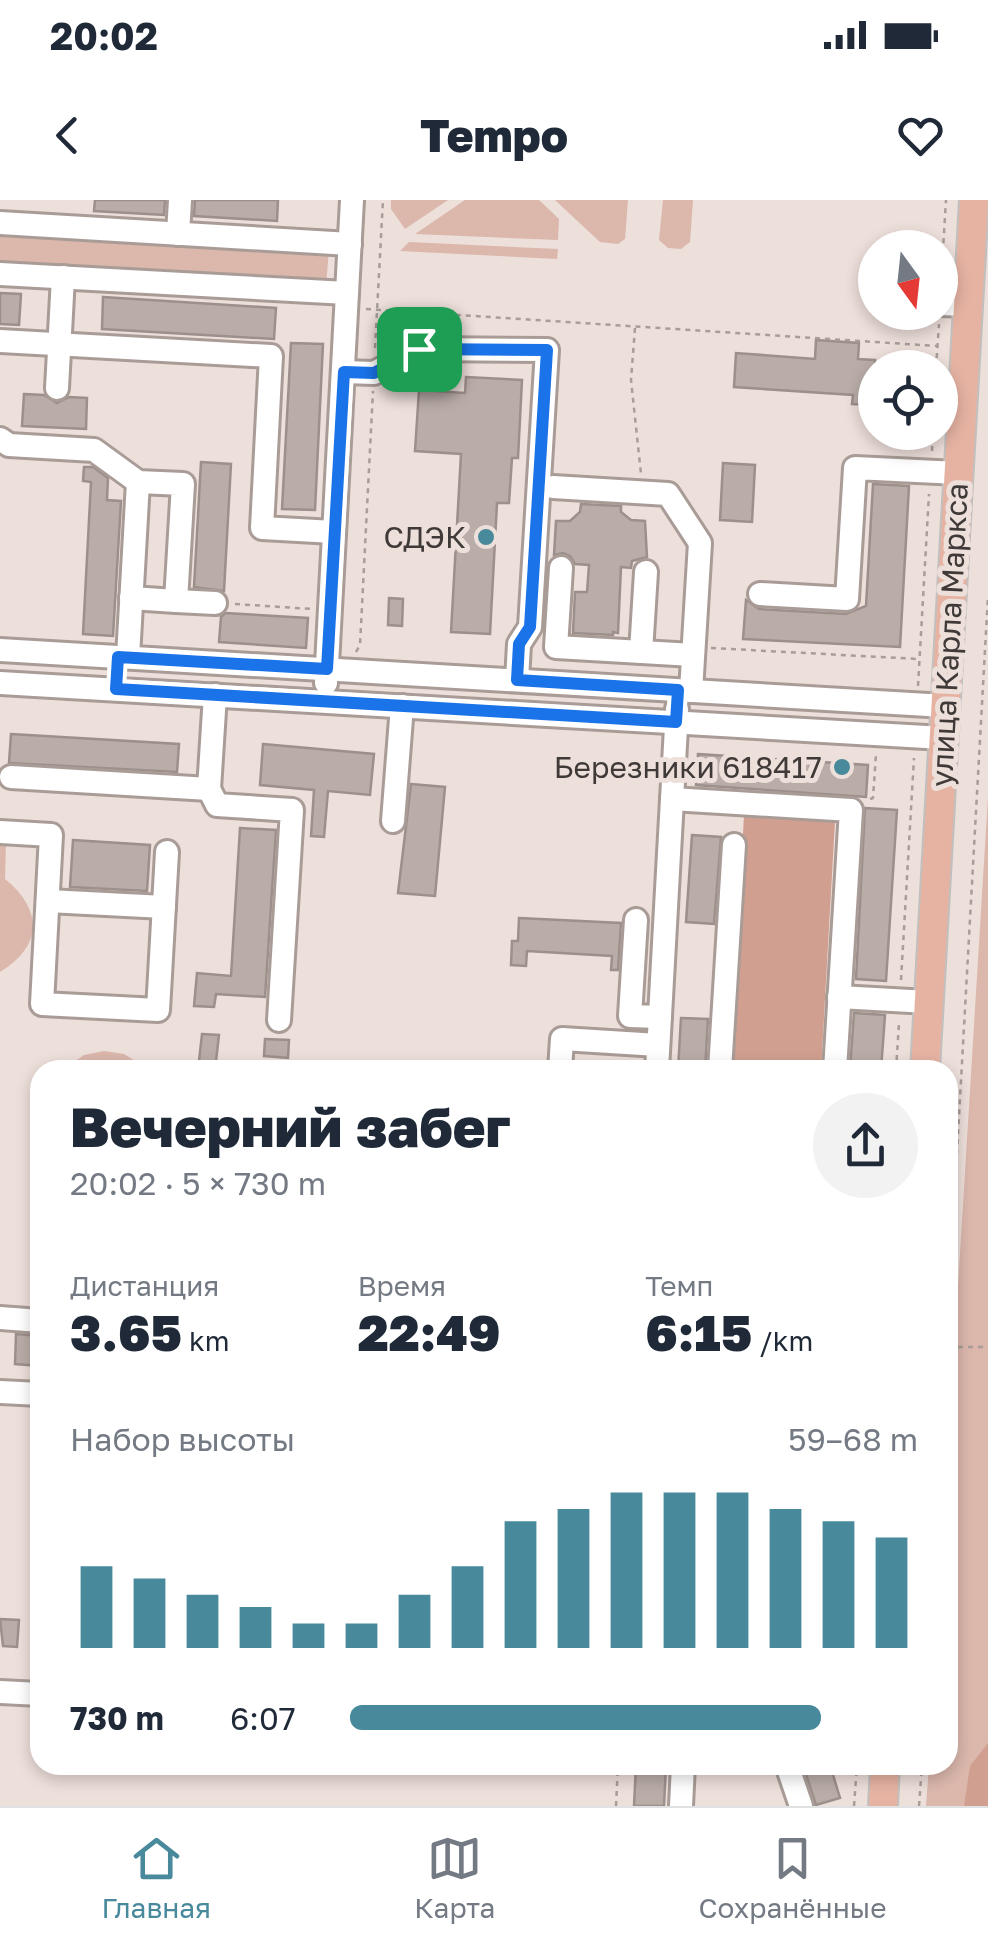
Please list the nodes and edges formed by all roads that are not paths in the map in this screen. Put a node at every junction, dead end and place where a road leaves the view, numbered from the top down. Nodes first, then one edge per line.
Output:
1 (180, 200) edge
2 (352, 200) edge
3 (974, 200) edge
4 (0, 223) edge
5 (178, 234) junction
6 (350, 244) junction
7 (0, 274) edge
8 (64, 277) junction
9 (347, 300) junction
10 (965, 305) edge
11 (0, 341) edge
12 (59, 344) junction
13 (344, 372) junction
14 (57, 388) dead end
15 (0, 439) edge
16 (958, 473) junction
17 (138, 482) junction
18 (553, 487) dead end
19 (334, 532) junction
20 (561, 568) dead end
21 (646, 572) dead end
22 (760, 594) dead end
23 (131, 598) junction
24 (176, 601) junction
25 (215, 603) road end
26 (0, 650) edge
27 (693, 651) junction
28 (641, 652) junction
29 (123, 657) junction
30 (327, 669) junction
31 (517, 680) junction
32 (0, 683) edge
33 (116, 689) junction
34 (684, 690) junction
35 (214, 694) junction
36 (325, 701) junction
37 (402, 706) junction
38 (945, 706) junction
39 (676, 722) junction
40 (943, 738) junction
41 (10, 777) dead end
42 (209, 789) junction
43 (672, 800) junction
44 (392, 821) dead end
45 (0, 832) edge
46 (734, 846) dead end
47 (167, 852) dead end
48 (48, 901) junction
49 (164, 908) junction
50 (636, 920) dead end
51 (839, 997) junction
52 (928, 1002) junction
53 (660, 1017) junction
54 (279, 1020) dead end
55 (658, 1045) junction
56 (561, 1060) edge
57 (657, 1060) edge
58 (721, 1060) edge
59 (835, 1060) edge
60 (925, 1060) edge
61 (0, 1318) edge
62 (30, 1320) edge
63 (0, 1392) edge
64 (30, 1394) edge
65 (0, 1692) edge
66 (30, 1694) edge
67 (682, 1775) edge
68 (789, 1775) edge
69 (885, 1775) edge
70 (680, 1806) edge
71 (800, 1806) edge
72 (883, 1806) edge

1 - 5 street
2 - 6 street
3 - 10 main road, улица Карла Маркса
4 - 5 street
5 - 6 street
6 - 9 street
7 - 8 street
8 - 9 street
8 - 12 street
9 - 13 street
10 - 16 main road, улица Карла Маркса
11 - 12 street
12 - 14 street
12 - 19 street
13 - 19 street
13 - 31 street
15 - 17 street
16 - 22 street
16 - 38 main road, улица Карла Маркса
17 - 23 street
17 - 24 street
18 - 27 street
19 - 30 street
20 - 28 street
21 - 28 street
23 - 24 street
23 - 29 street
24 - 25 street
26 - 29 street
27 - 28 street
27 - 34 street
29 - 30 street
29 - 33 street
30 - 31 street
30 - 36 street
31 - 34 street
32 - 33 street
33 - 35 street
34 - 38 street
34 - 39 street
35 - 36 street
35 - 42 street
36 - 37 street
37 - 39 street
37 - 44 street
38 - 40 main road, улица Карла Маркса
39 - 40 street
39 - 43 street
40 - 52 main road, улица Карла Маркса
41 - 42 street
42 - 54 street
43 - 51 street
43 - 53 street
45 - 48 street
46 - 58 street
47 - 49 street
48 - 49 street
48 - 49 street
50 - 53 street
51 - 52 street
51 - 59 street
52 - 60 main road, улица Карла Маркса
53 - 55 street
55 - 56 street
55 - 57 street
61 - 62 street
63 - 64 street
65 - 66 street
67 - 70 street
68 - 71 street
69 - 72 main road

